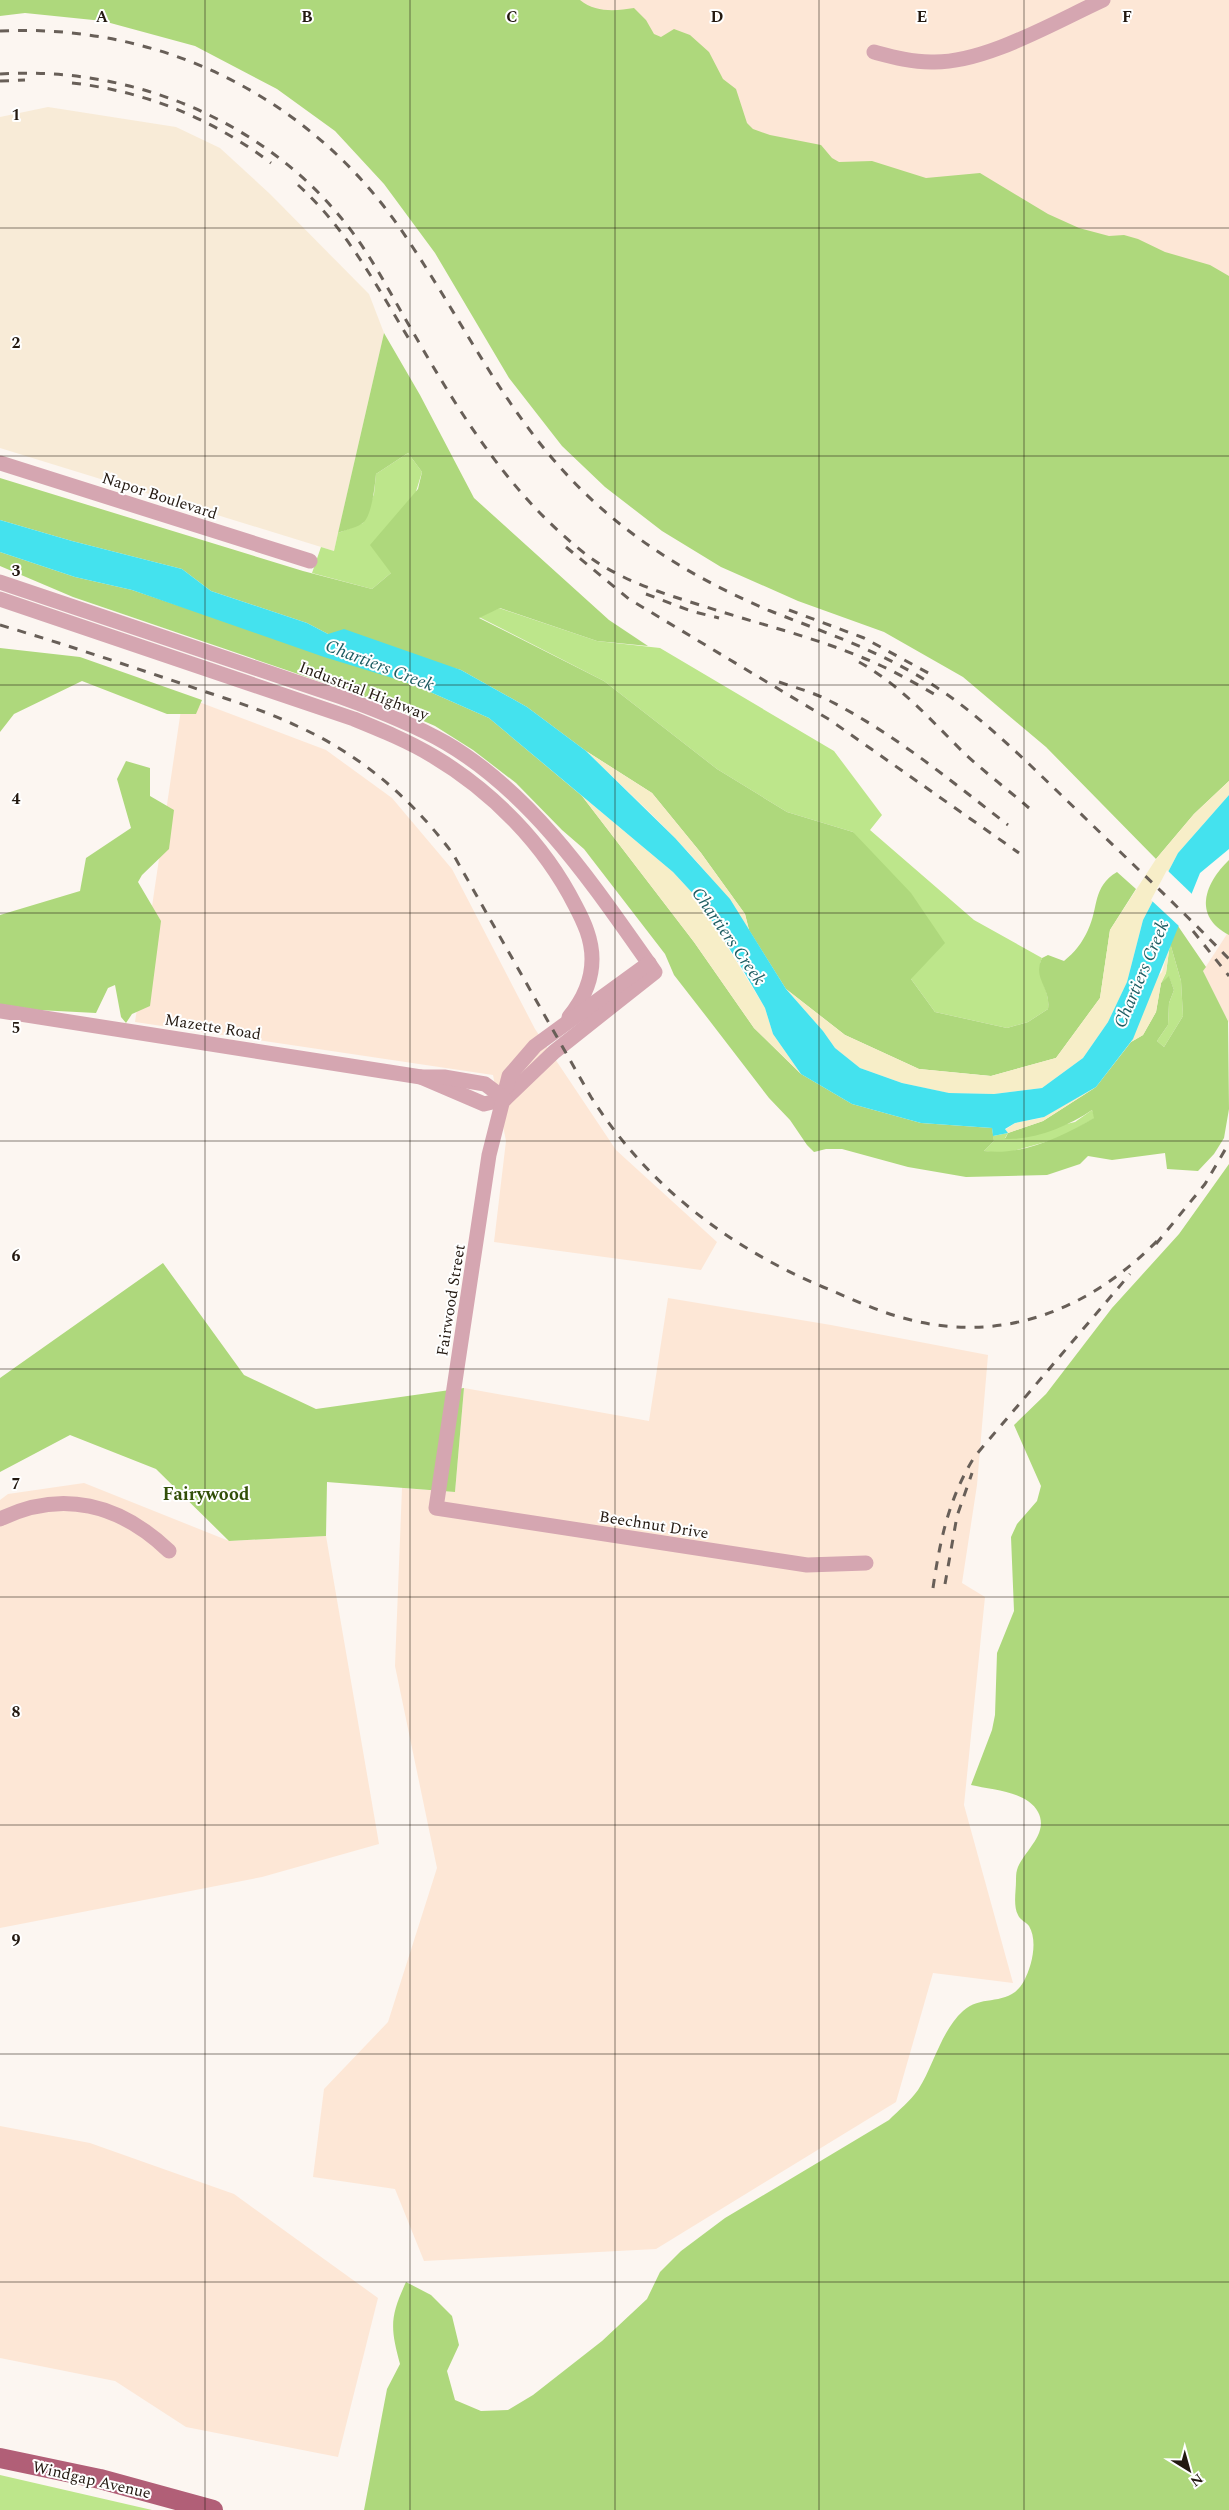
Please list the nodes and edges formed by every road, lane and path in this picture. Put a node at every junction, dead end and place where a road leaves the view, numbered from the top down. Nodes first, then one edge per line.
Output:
1 (1103, 0) edge
2 (874, 52) dead end
3 (0, 463) edge
4 (310, 561) dead end
5 (0, 582) edge
6 (0, 599) edge
7 (652, 968) junction
8 (0, 1011) edge
9 (560, 1028) junction
10 (504, 1099) junction
11 (436, 1508) joint
12 (0, 1519) edge
13 (169, 1551) dead end
14 (866, 1563) dead end
15 (0, 2458) edge
16 (213, 2510) edge

1 - 2 street
3 - 4 street, Napor Boulevard
5 - 7 street, Industrial Highway
6 - 9 street, Industrial Highway
7 - 9 street, Fairwood Street
7 - 10 street
8 - 10 street, Mazette Road
9 - 10 street, Fairwood Street
10 - 11 street, Fairwood Street
11 - 14 street, Beechnut Drive
12 - 13 street
15 - 16 main road, Windgap Avenue

